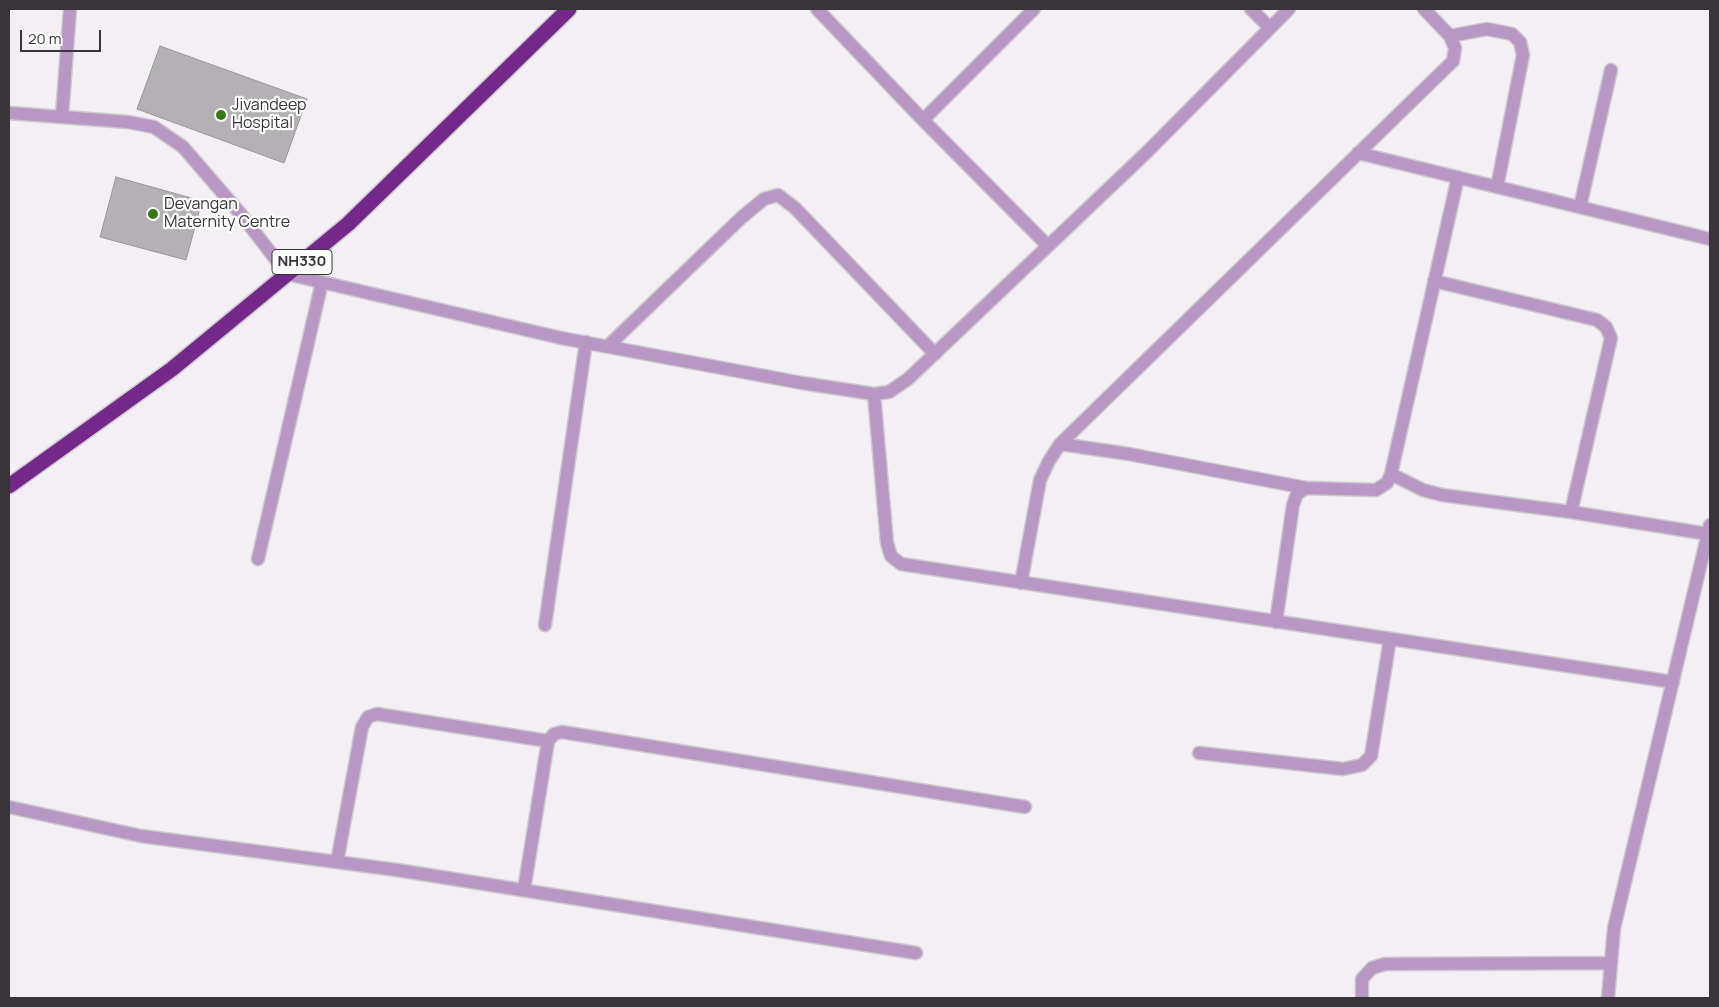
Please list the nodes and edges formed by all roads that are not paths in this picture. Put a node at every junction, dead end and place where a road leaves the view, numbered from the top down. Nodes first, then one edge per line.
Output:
1 (70, 9) edge
2 (569, 9) edge
3 (817, 9) edge
4 (1034, 9) edge
5 (1252, 9) edge
6 (1289, 9) edge
7 (1424, 9) edge
8 (1270, 28) junction
9 (1450, 36) junction
10 (1611, 70) dead end
11 (9, 113) edge
12 (62, 116) junction
13 (923, 120) junction
14 (1358, 153) junction
15 (1458, 178) junction
16 (1497, 187) junction
17 (1580, 208) junction
18 (1710, 239) edge
19 (1048, 246) junction
20 (287, 274) junction
21 (1434, 281) junction
22 (322, 282) junction
23 (586, 342) junction
24 (608, 346) junction
25 (935, 354) junction
26 (874, 394) junction
27 (1060, 444) junction
28 (1391, 474) junction
29 (9, 486) edge
30 (1306, 488) junction
31 (1571, 512) junction
32 (1709, 530) edge
33 (258, 559) dead end
34 (1704, 575) edge
35 (1021, 583) junction
36 (1276, 622) junction
37 (544, 626) dead end
38 (1390, 639) junction
39 (1673, 682) junction
40 (548, 741) junction
41 (1199, 753) dead end
42 (1025, 806) dead end
43 (9, 807) edge
44 (337, 862) junction
45 (524, 890) junction
46 (916, 953) dead end
47 (1611, 963) junction
48 (1362, 998) edge
49 (1608, 998) edge

1 - 12 street
2 - 20 highway, NH330
3 - 13 street
4 - 13 street
5 - 8 street
6 - 8 street
7 - 9 street
8 - 19 street
9 - 14 street
9 - 16 street
10 - 17 street
11 - 12 street
12 - 20 street
13 - 19 street
14 - 15 street
14 - 27 street
15 - 16 street
15 - 21 street
16 - 17 street
17 - 18 street
19 - 25 street
20 - 22 street
20 - 29 highway, NH330
21 - 28 street
21 - 31 street
22 - 23 street
22 - 33 street
23 - 24 street
23 - 37 street
24 - 25 street
24 - 26 street
25 - 26 street
26 - 35 street
27 - 30 street
27 - 35 street
28 - 30 street
28 - 31 street
30 - 36 street
31 - 32 street
32 - 34 street
34 - 39 street
35 - 36 street
36 - 38 street
38 - 39 street
38 - 41 street
39 - 47 street
40 - 42 street
40 - 44 street
40 - 45 street
43 - 44 street
44 - 45 street
45 - 46 street
47 - 48 street
47 - 49 street

